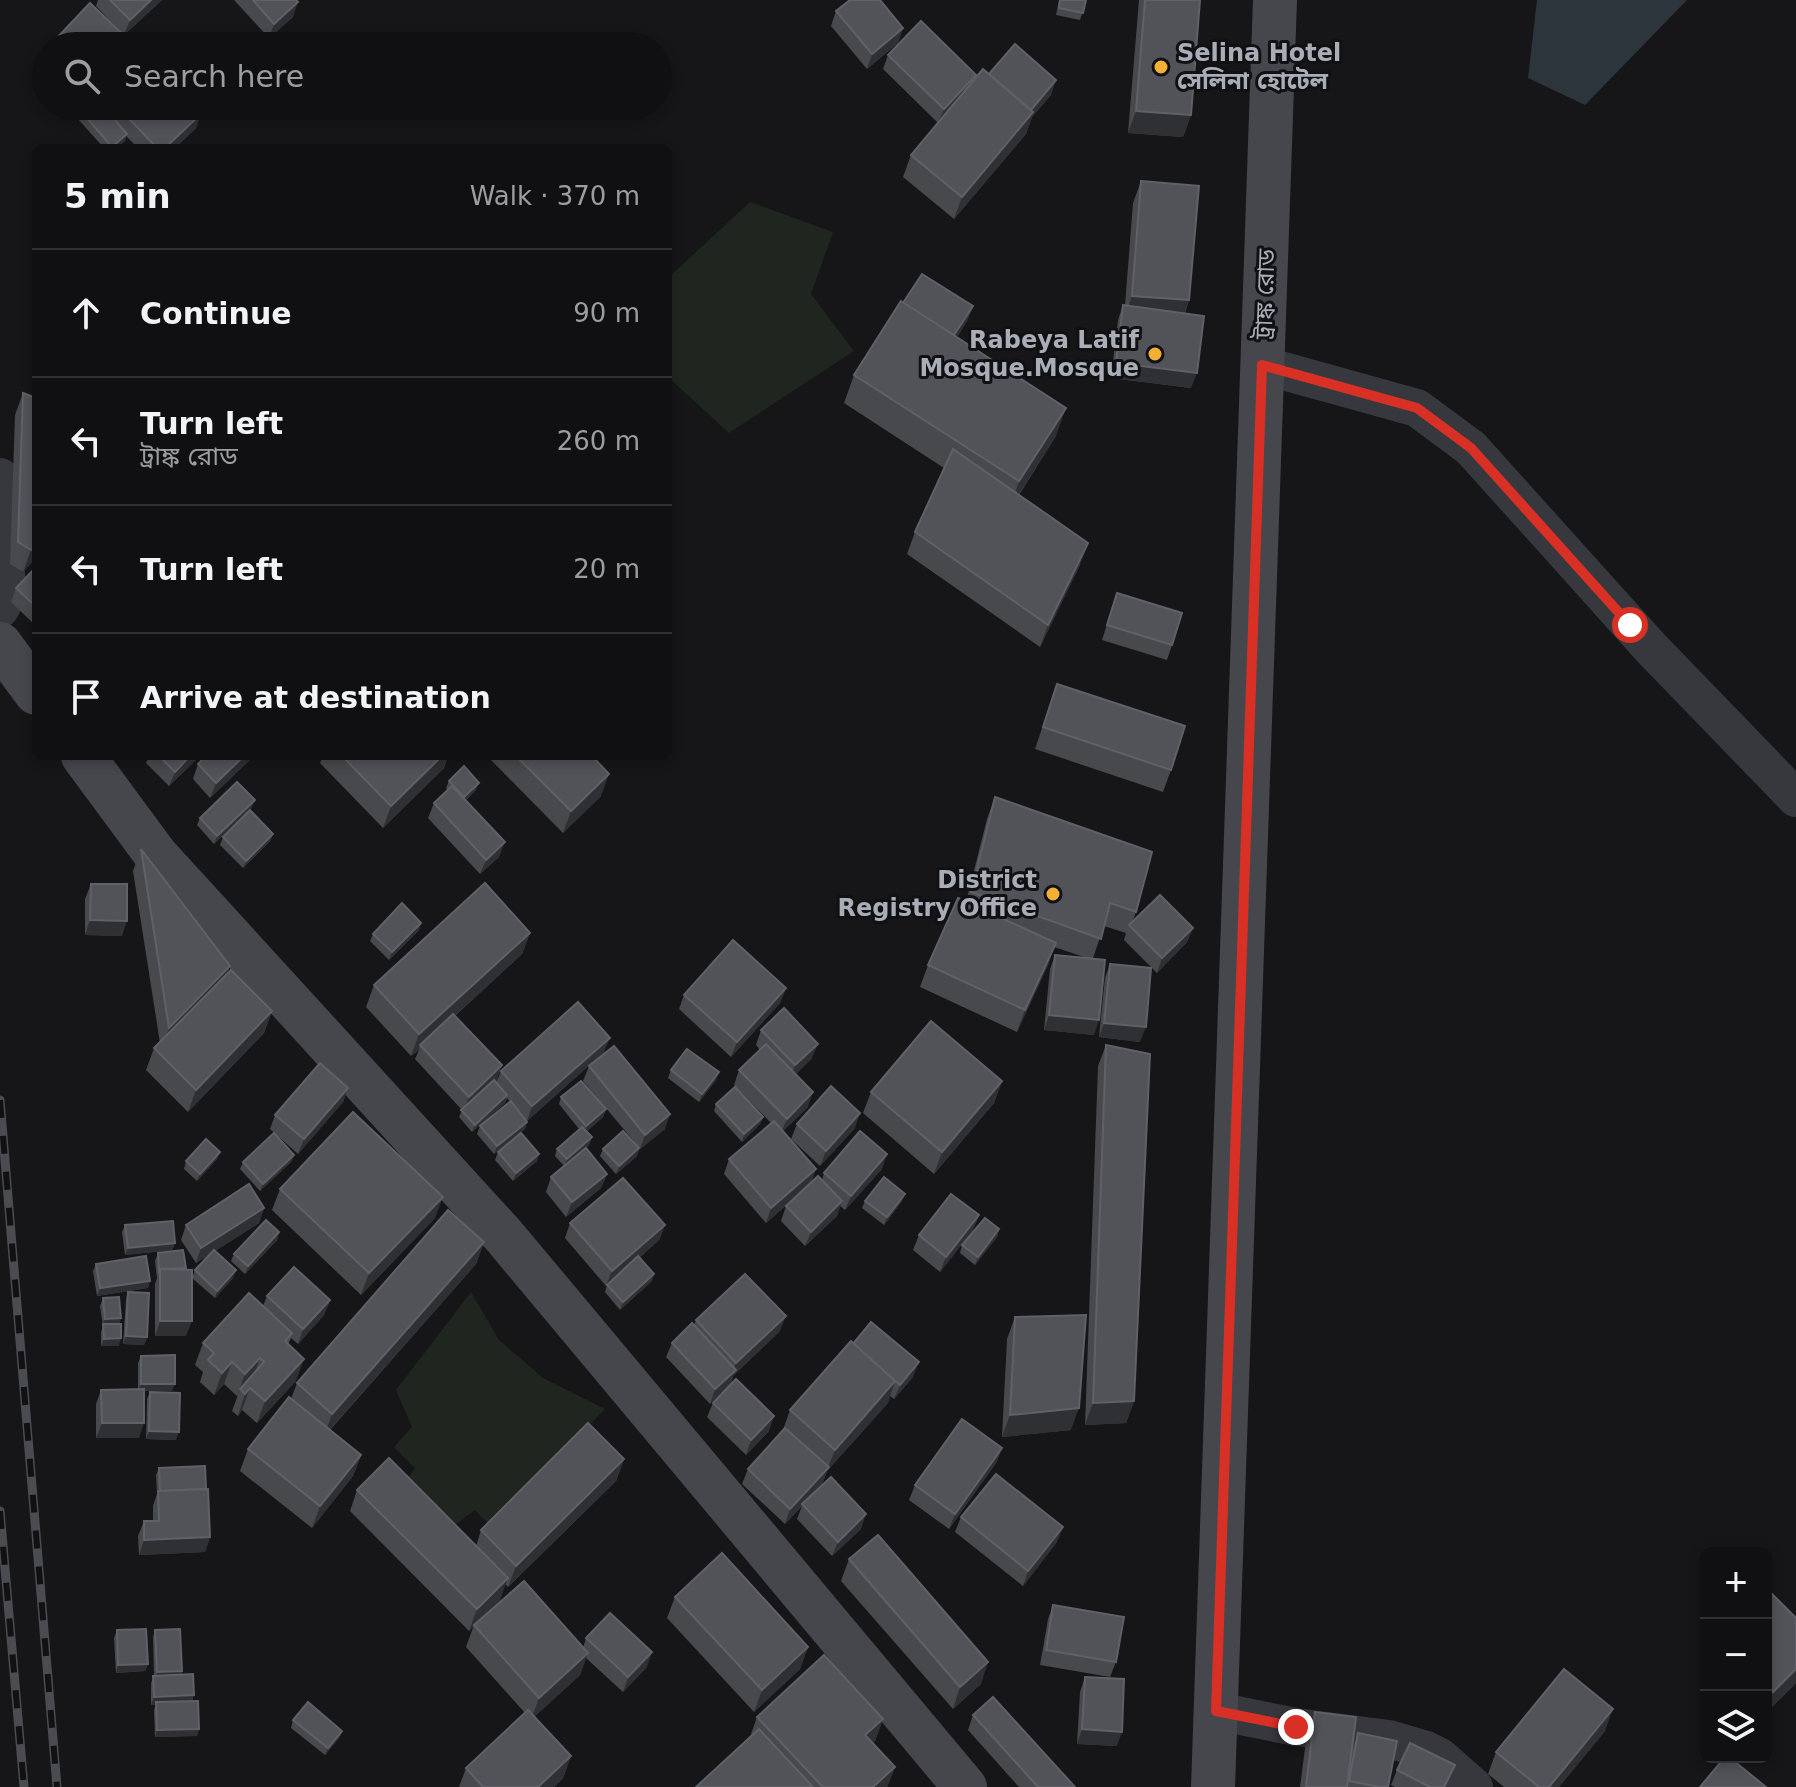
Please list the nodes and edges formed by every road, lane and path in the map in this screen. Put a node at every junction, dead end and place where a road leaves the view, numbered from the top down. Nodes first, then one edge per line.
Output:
1 (1275, 0) edge
2 (1262, 365) junction
3 (0, 477) edge
4 (0, 609) edge
5 (0, 644) edge
6 (32, 688) edge
7 (86, 760) edge
8 (1796, 798) edge
9 (1216, 1711) junction
10 (965, 1787) edge
11 (1213, 1787) edge
12 (1474, 1787) edge

1 - 2 main road, ট্রাঙ্ক রোড
2 - 8 street
2 - 9 main road, ট্রাঙ্ক রোড
3 - 4 street
5 - 6 main road
7 - 10 main road
9 - 11 main road, ট্রাঙ্ক রোড
9 - 12 street

